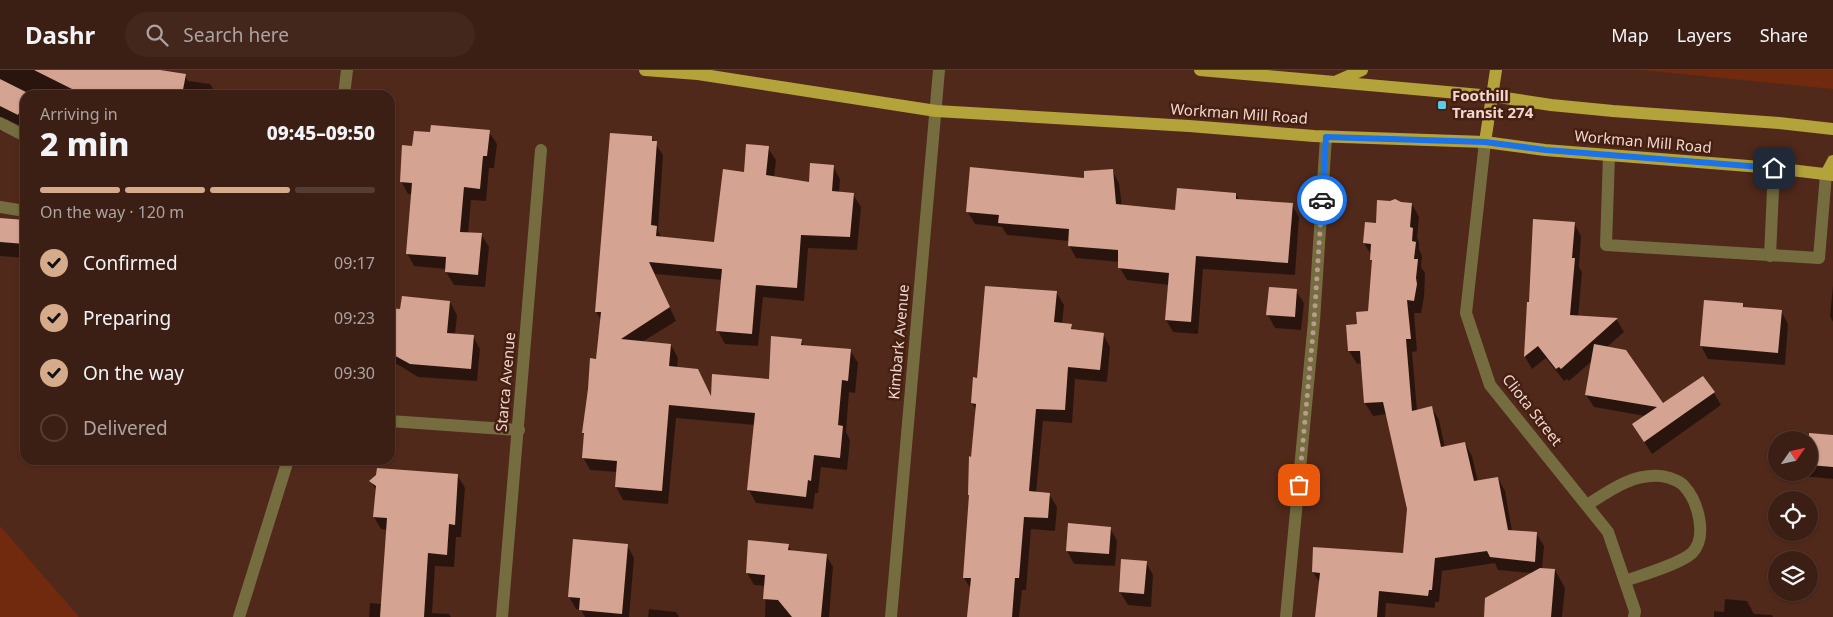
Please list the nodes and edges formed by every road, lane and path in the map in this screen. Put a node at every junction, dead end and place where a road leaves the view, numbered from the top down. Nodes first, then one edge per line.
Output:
1 (347, 70) edge
2 (645, 70) edge
3 (939, 70) edge
4 (1200, 70) edge
5 (1362, 70) edge
6 (1496, 70) edge
7 (1334, 83) junction
8 (345, 90) edge
9 (1492, 96) junction
10 (936, 112) junction
11 (0, 123) edge
12 (1833, 128) edge
13 (20, 133) edge
14 (1326, 137) junction
15 (1485, 142) junction
16 (541, 150) dead end
17 (1609, 155) junction
18 (1833, 161) edge
19 (1774, 168) junction
20 (1830, 175) edge
21 (0, 207) edge
22 (20, 210) edge
23 (1770, 256) junction
24 (395, 421) edge
25 (519, 430) junction
26 (286, 465) edge
27 (1587, 505) junction
28 (1625, 581) junction
29 (239, 617) edge
30 (502, 617) edge
31 (891, 617) edge
32 (1286, 617) edge
33 (1634, 617) edge

1 - 8 street
2 - 10 main road, Workman Mill Road
3 - 10 street, Kimbark Avenue
4 - 7 main road, Workman Mill Road
5 - 7 main road
6 - 9 main road
7 - 9 main road, Workman Mill Road
9 - 12 main road, Workman Mill Road
9 - 15 main road
10 - 14 main road, Workman Mill Road
10 - 31 street, Kimbark Avenue
11 - 13 street
14 - 15 main road, Workman Mill Road
14 - 32 street
15 - 17 main road, Workman Mill Road
15 - 27 street, Cliota Street
16 - 25 street, Starca Avenue
17 - 19 main road, Workman Mill Road
17 - 23 street
18 - 20 main road
19 - 20 main road, Workman Mill Road
19 - 23 street
20 - 23 street
21 - 22 street
24 - 25 street
25 - 30 street, Starca Avenue
26 - 29 street
27 - 28 street, Cliota Street
27 - 28 street
28 - 33 street, Cliota Street

